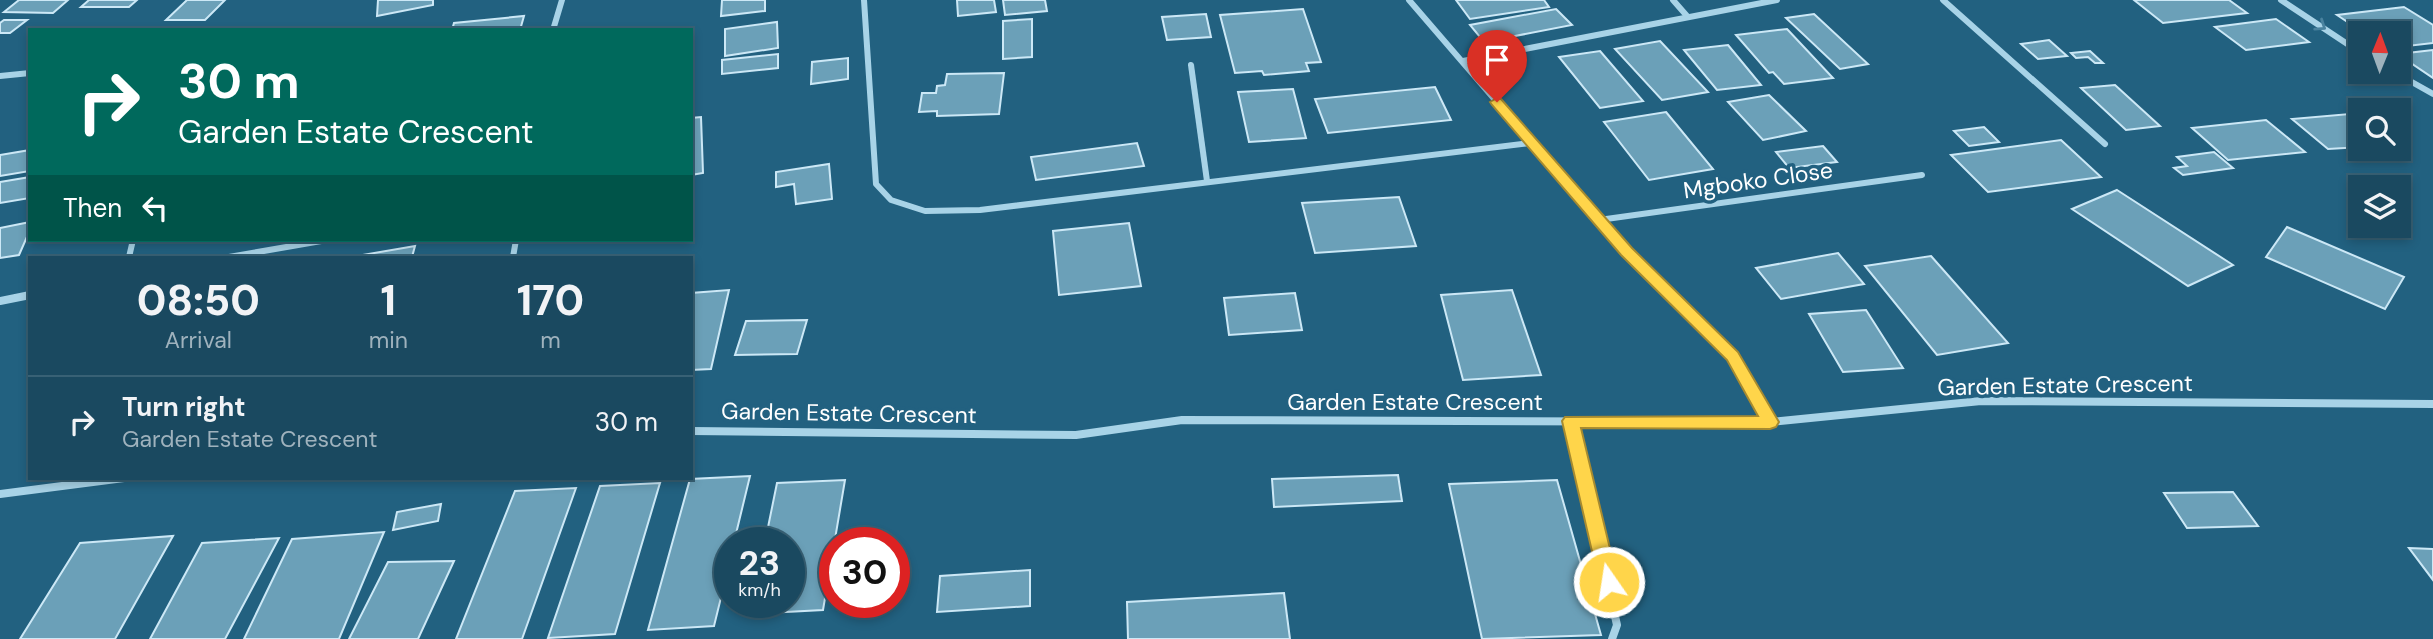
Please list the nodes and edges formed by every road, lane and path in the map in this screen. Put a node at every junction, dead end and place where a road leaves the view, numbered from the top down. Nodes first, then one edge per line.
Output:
1 (562, 0) edge
2 (864, 0) edge
3 (1409, 0) edge
4 (1673, 0) edge
5 (1777, 0) edge
6 (1944, 0) edge
7 (2281, 0) edge
8 (1687, 16) junction
9 (554, 28) edge
10 (2348, 44) edge
11 (1463, 61) junction
12 (1191, 65) dead end
13 (28, 73) edge
14 (0, 76) edge
15 (2412, 82) edge
16 (2433, 93) edge
17 (1530, 143) junction
18 (2105, 144) dead end
19 (1922, 175) dead end
20 (1207, 181) junction
21 (1600, 220) junction
22 (315, 242) edge
23 (235, 256) edge
24 (28, 295) edge
25 (0, 301) edge
26 (2433, 404) edge
27 (1571, 421) junction
28 (1770, 422) junction
29 (693, 431) edge
30 (110, 480) edge
31 (1, 495) edge
32 (1612, 639) edge

1 - 9 street
2 - 20 street
3 - 11 street
4 - 8 street
5 - 8 street
6 - 18 street
7 -> 10 street
8 - 11 street
11 - 17 street
12 - 20 street
13 - 14 street
15 - 16 street
17 - 20 street
17 - 21 street
19 - 21 street, Mgboko Close
21 - 28 street
22 - 23 street
24 - 25 street
26 - 28 street, Garden Estate Crescent
27 - 28 street, Garden Estate Crescent
27 - 29 street, Garden Estate Crescent
27 - 32 street
30 - 31 street

